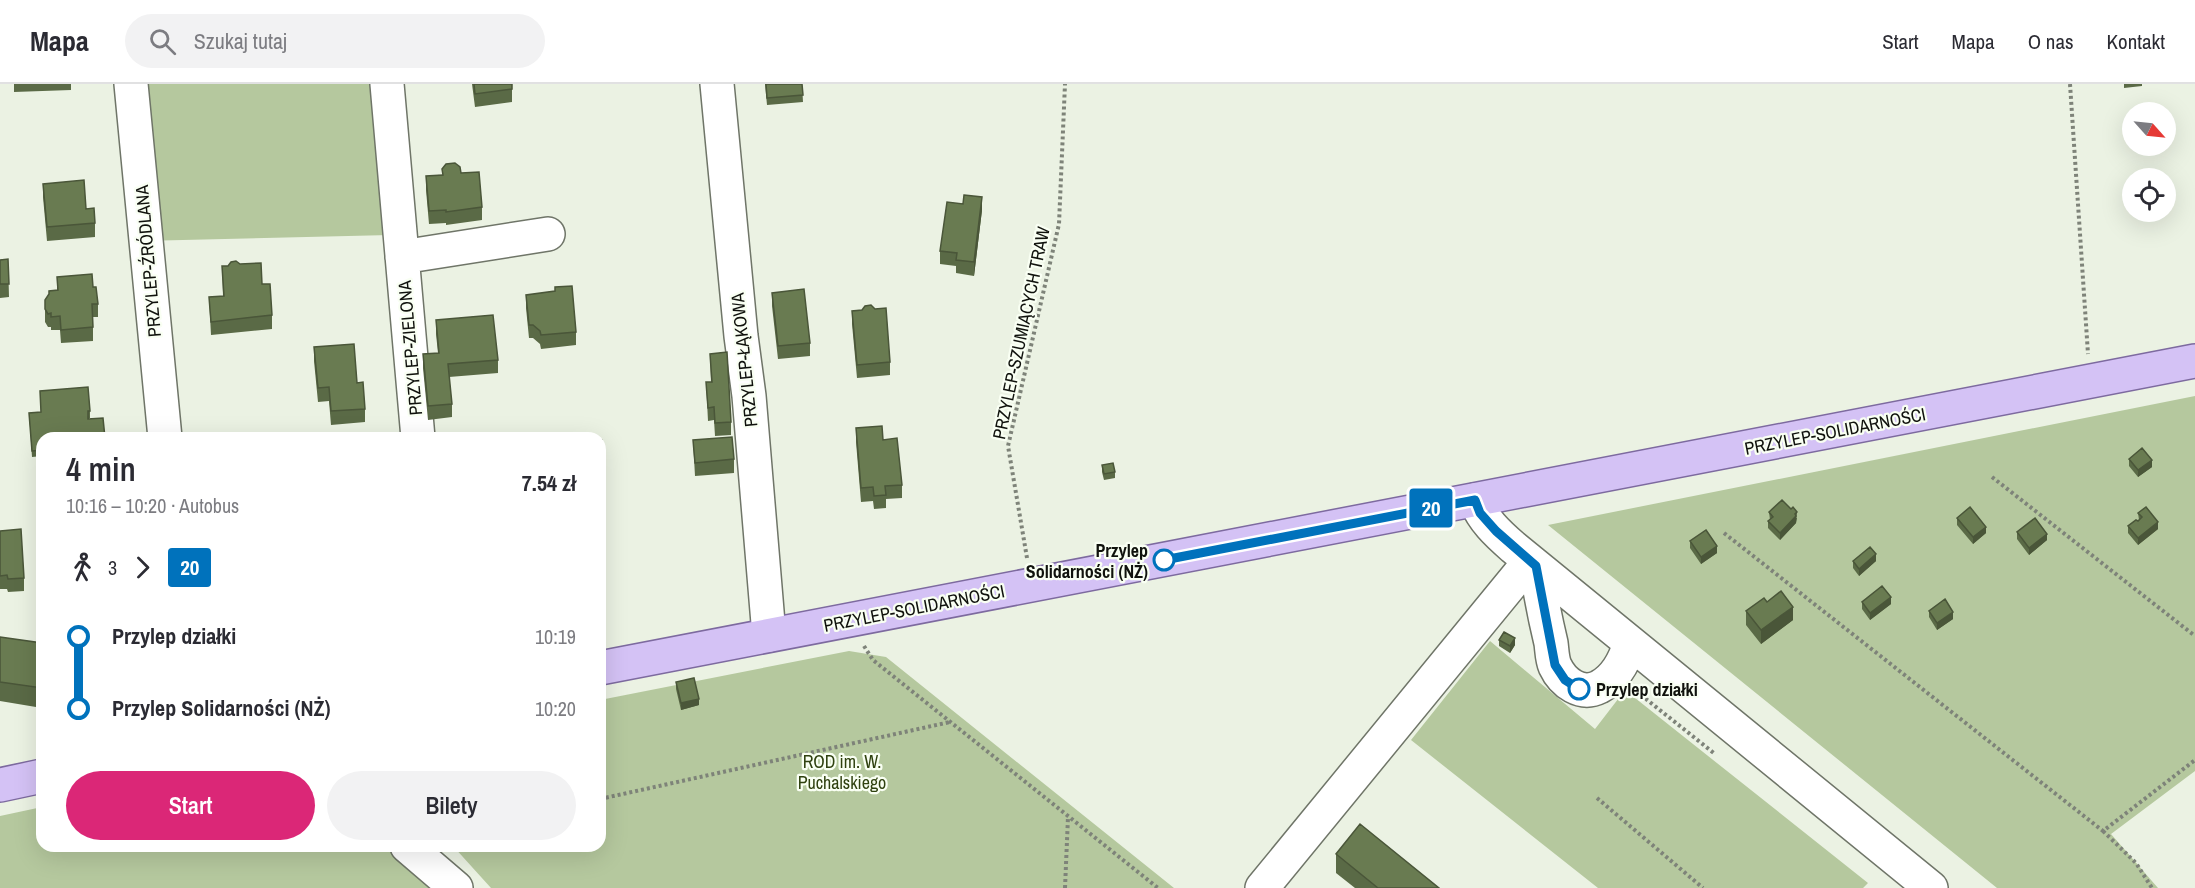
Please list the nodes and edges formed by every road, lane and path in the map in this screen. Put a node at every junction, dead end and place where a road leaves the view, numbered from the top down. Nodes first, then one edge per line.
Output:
1 (131, 84) edge
2 (387, 84) edge
3 (717, 84) edge
4 (1065, 84) edge
5 (2070, 84) edge
6 (548, 234) dead end
7 (402, 257) junction
8 (2088, 352) dead end
9 (2195, 361) edge
10 (164, 432) edge
11 (417, 432) edge
12 (1992, 477) dead end
13 (1475, 500) junction
14 (1724, 532) dead end
15 (1533, 563) junction
16 (1031, 585) junction
17 (848, 620) junction
18 (769, 635) junction
19 (2195, 636) edge
20 (1630, 643) junction
21 (606, 667) edge
22 (1627, 684) dead end
23 (951, 722) junction
24 (1721, 758) dead end
25 (2195, 760) edge
26 (36, 777) edge
27 (0, 785) edge
28 (606, 798) edge
29 (1597, 798) dead end
30 (1068, 816) junction
31 (2103, 831) junction
32 (416, 852) edge
33 (456, 888) edge
34 (1065, 888) edge
35 (1158, 888) edge
36 (1262, 888) edge
37 (1703, 888) edge
38 (1932, 888) edge
39 (2152, 888) edge

1 - 10 street, PRZYLEP-ŹRÓDLANA
2 - 7 street, PRZYLEP-ZIELONA
3 - 18 street, PRZYLEP-ŁĄKOWA
4 - 16 path, PRZYLEP-SZUMIĄCYCH TRAW
5 - 8 path
6 - 7 street, PRZYLEP-ZIELONA
7 - 11 street, PRZYLEP-ZIELONA
9 - 13 main road, PRZYLEP-SOLIDARNOŚCI
12 - 19 path
13 - 15 street
13 - 16 main road, PRZYLEP-SOLIDARNOŚCI
14 - 31 path
15 - 20 street
15 - 20 street
15 - 36 street
16 - 17 main road, PRZYLEP-SOLIDARNOŚCI
17 - 18 main road, PRZYLEP-SOLIDARNOŚCI
17 - 23 path
18 - 21 main road, PRZYLEP-SOLIDARNOŚCI
20 - 38 street
22 - 24 path
23 - 28 path
23 - 30 path
25 - 31 path
26 - 27 main road
29 - 37 path
30 - 34 path
30 - 35 path
31 - 39 path
32 - 33 street

